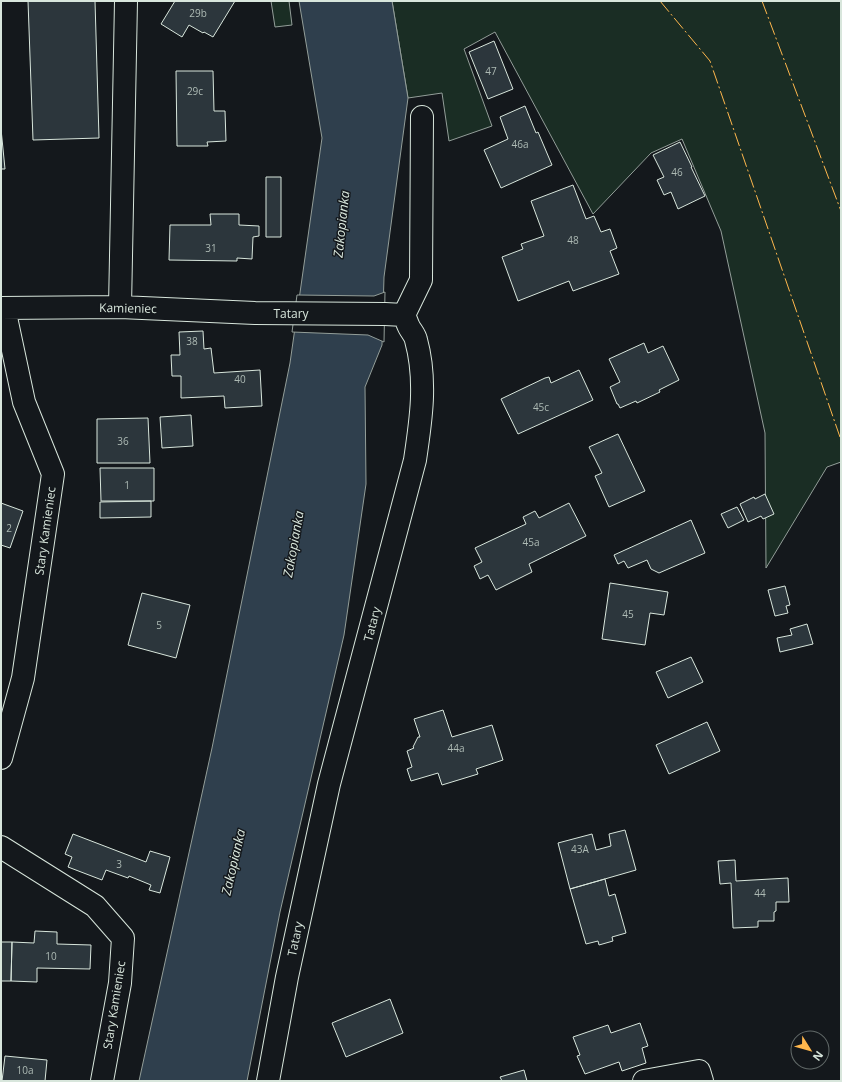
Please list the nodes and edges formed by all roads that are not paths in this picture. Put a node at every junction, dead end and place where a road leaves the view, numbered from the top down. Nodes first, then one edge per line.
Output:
1 (126, 1) edge
2 (422, 117) dead end
3 (120, 307) junction
4 (3, 308) edge
5 (255, 313) joint
6 (394, 314) junction
7 (1, 758) edge
8 (1, 848) edge
9 (102, 1081) edge
10 (268, 1081) edge
11 (644, 1081) edge
12 (702, 1081) edge

1 - 3 street
2 - 6 street
3 - 4 street, Kamieniec
3 - 5 street, Kamieniec
4 - 7 street, Stary Kamieniec
5 - 6 street, Tatary
6 - 10 street, Tatary
8 - 9 street, Stary Kamieniec
11 - 12 street

